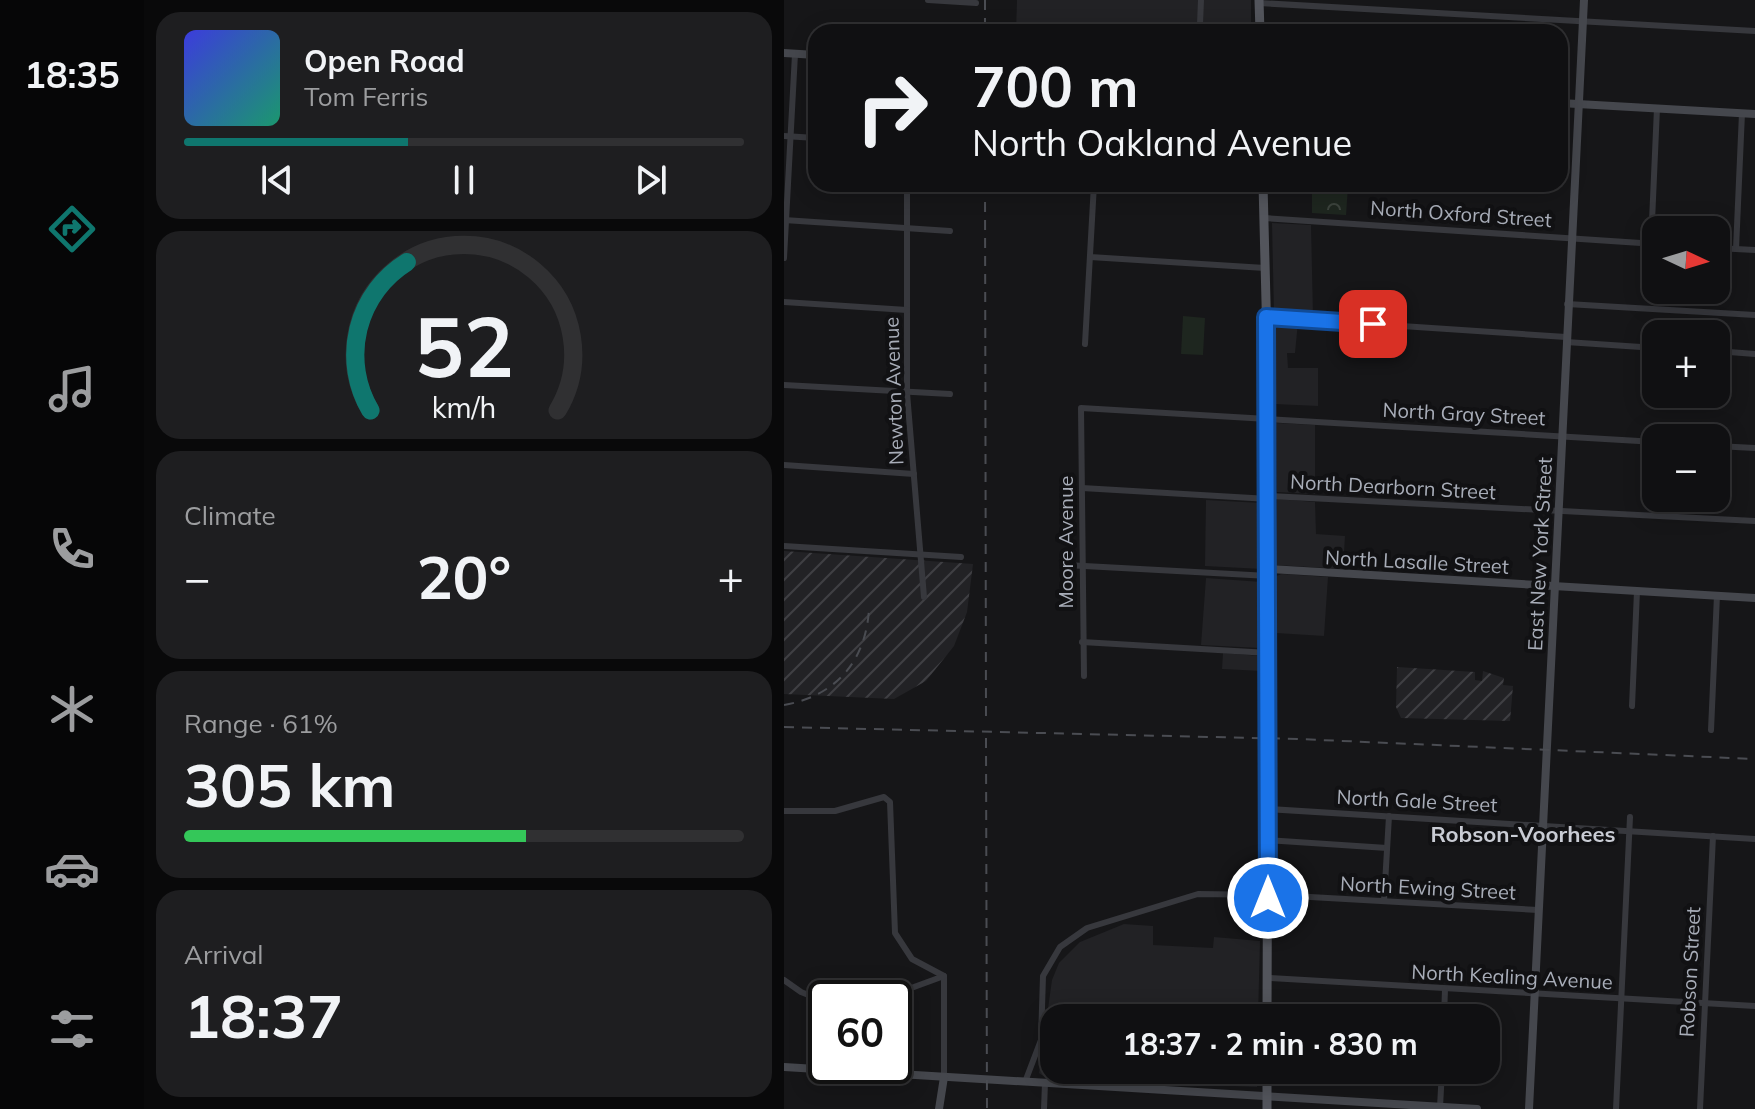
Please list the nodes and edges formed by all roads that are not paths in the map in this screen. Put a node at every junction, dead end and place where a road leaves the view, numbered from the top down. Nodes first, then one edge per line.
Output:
1 (928, 0) edge
2 (1201, 0) edge
3 (1584, 0) edge
4 (1259, 1) edge
5 (976, 3) dead end
6 (1582, 21) junction
7 (1200, 24) edge
8 (1260, 24) edge
9 (1755, 31) edge
10 (784, 53) edge
11 (795, 54) junction
12 (808, 55) edge
13 (1568, 103) edge
14 (1578, 104) junction
15 (1657, 108) junction
16 (1742, 113) junction
17 (1755, 114) edge
18 (787, 137) edge
19 (808, 138) edge
20 (907, 192) edge
21 (1094, 192) edge
22 (1263, 192) edge
23 (1654, 216) edge
24 (1264, 218) junction
25 (785, 220) edge
26 (907, 228) junction
27 (950, 231) dead end
28 (1571, 238) junction
29 (1642, 243) edge
30 (1730, 249) edge
31 (1736, 249) junction
32 (1755, 250) edge
33 (1090, 257) junction
34 (784, 258) edge
35 (1265, 268) junction
36 (784, 302) edge
37 (1567, 304) junction
38 (907, 310) junction
39 (1755, 315) edge
40 (1266, 317) junction
41 (1566, 339) junction
42 (1085, 344) dead end
43 (1642, 347) edge
44 (1730, 352) edge
45 (1755, 354) edge
46 (784, 385) edge
47 (907, 393) junction
48 (950, 394) dead end
49 (1081, 408) joint
50 (1269, 419) junction
51 (1561, 436) junction
52 (1642, 441) edge
53 (1730, 447) edge
54 (1755, 448) edge
55 (784, 465) edge
56 (914, 474) junction
57 (1082, 488) junction
58 (1269, 497) junction
59 (1558, 512) junction
60 (1755, 521) edge
61 (784, 546) edge
62 (920, 555) junction
63 (961, 557) dead end
64 (1066, 565) dead end
65 (1082, 566) junction
66 (1269, 573) junction
67 (1554, 586) junction
68 (1637, 591) junction
69 (1717, 595) junction
70 (924, 597) dead end
71 (1755, 598) edge
72 (1082, 642) junction
73 (1269, 653) junction
74 (1084, 676) dead end
75 (1632, 706) dead end
76 (1711, 730) dead end
77 (1268, 809) junction
78 (784, 811) edge
79 (1389, 816) junction
80 (1630, 817) dead end
81 (1542, 825) junction
82 (1629, 831) junction
83 (1713, 836) junction
84 (1755, 839) edge
85 (1268, 840) junction
86 (1387, 848) junction
87 (1268, 895) junction
88 (1384, 901) junction
89 (1538, 910) junction
90 (944, 976) junction
91 (1268, 978) junction
92 (784, 980) edge
93 (912, 988) edge
94 (1445, 989) junction
95 (1534, 994) junction
96 (808, 995) edge
97 (1621, 999) junction
98 (1267, 1004) edge
99 (1444, 1004) edge
100 (1705, 1004) junction
101 (1755, 1006) edge
102 (784, 1067) edge
103 (944, 1077) junction
104 (1025, 1082) junction
105 (1040, 1083) edge
106 (1045, 1084) edge
107 (1064, 1084) edge
108 (1267, 1084) edge
109 (1441, 1084) edge
110 (1267, 1095) junction
111 (1440, 1107) junction
112 (939, 1109) edge
113 (1044, 1109) edge
114 (1267, 1109) edge
115 (1477, 1109) edge
116 (1529, 1109) edge
117 (1616, 1109) edge
118 (1700, 1109) edge

1 - 5 street
2 - 7 street
3 - 6 main road, East New York Street
4 - 6 street
4 - 8 main road
6 - 9 street
6 - 14 main road, East New York Street
10 - 11 main road
11 - 12 main road
11 - 18 street
13 - 14 main road
14 - 15 main road
14 - 28 main road, East New York Street
15 - 16 main road
15 - 23 street
16 - 17 main road
16 - 31 street
18 - 19 street
18 - 25 street
20 - 26 street, Newton Avenue
21 - 33 street
22 - 24 main road
24 - 28 street, North Oxford Street
24 - 35 main road
25 - 26 street
25 - 34 street
26 - 27 street
26 - 38 street, Newton Avenue
28 - 29 street, North Oxford Street
28 - 37 main road, East New York Street
30 - 31 street
31 - 32 street
33 - 35 street
33 - 42 street
35 - 40 main road
36 - 38 street
37 - 39 street
37 - 41 main road, East New York Street
38 - 47 street, Newton Avenue
40 - 41 street
40 - 50 main road
41 - 43 street
41 - 51 main road, East New York Street
44 - 45 street
46 - 47 street
47 - 48 street
47 - 56 street, Newton Avenue
49 - 50 street, North Gray Street
49 - 57 street, Moore Avenue
50 - 51 street, North Gray Street
50 - 58 main road
51 - 52 street, North Gray Street
51 - 59 main road, East New York Street
53 - 54 street
55 - 56 street
56 - 62 street, Newton Avenue
57 - 58 street, North Dearborn Street
57 - 65 street, Moore Avenue
58 - 59 street, North Dearborn Street
58 - 66 main road
59 - 60 street, North Dearborn Street
59 - 67 main road, East New York Street
61 - 62 street
62 - 63 street
62 - 70 street, Newton Avenue
64 - 65 street
65 - 66 street
65 - 72 street, Moore Avenue
66 - 67 main road, North Lasalle Street
66 - 73 main road
67 - 68 main road, North Lasalle Street
67 - 81 main road, East New York Street
68 - 69 main road, North Lasalle Street
68 - 75 street
69 - 71 main road, North Lasalle Street
69 - 76 street
72 - 73 street
72 - 74 street, Moore Avenue
73 - 77 main road
77 - 79 street, North Gale Street
77 - 85 main road
78 - 90 street
79 - 81 street, North Gale Street
79 - 86 street
80 - 82 street
81 - 82 street, North Gale Street
81 - 89 main road, East New York Street
82 - 83 street, North Gale Street
82 - 97 street
83 - 84 street, North Gale Street
83 - 100 street, Robson Street
85 - 86 street
85 - 87 main road
86 - 88 street
87 - 88 street, North Ewing Street
87 - 91 main road
87 - 104 street, North Ewing Street
88 - 89 street, North Ewing Street
89 - 95 main road, East New York Street
90 - 93 street
90 - 103 street
91 - 94 street, North Kealing Avenue
91 - 98 main road
92 - 96 street
94 - 95 street, North Kealing Avenue
94 - 99 street
95 - 97 street, North Kealing Avenue
95 - 116 main road, East New York Street
97 - 100 street, North Kealing Avenue
97 - 117 street
100 - 101 street, North Kealing Avenue
100 - 118 street, Robson Street
102 - 103 main road
103 - 104 main road
103 - 112 main road
104 - 105 main road
106 - 113 street
107 - 110 main road
108 - 110 main road
109 - 111 street
110 - 111 main road
110 - 114 main road
111 - 115 main road

